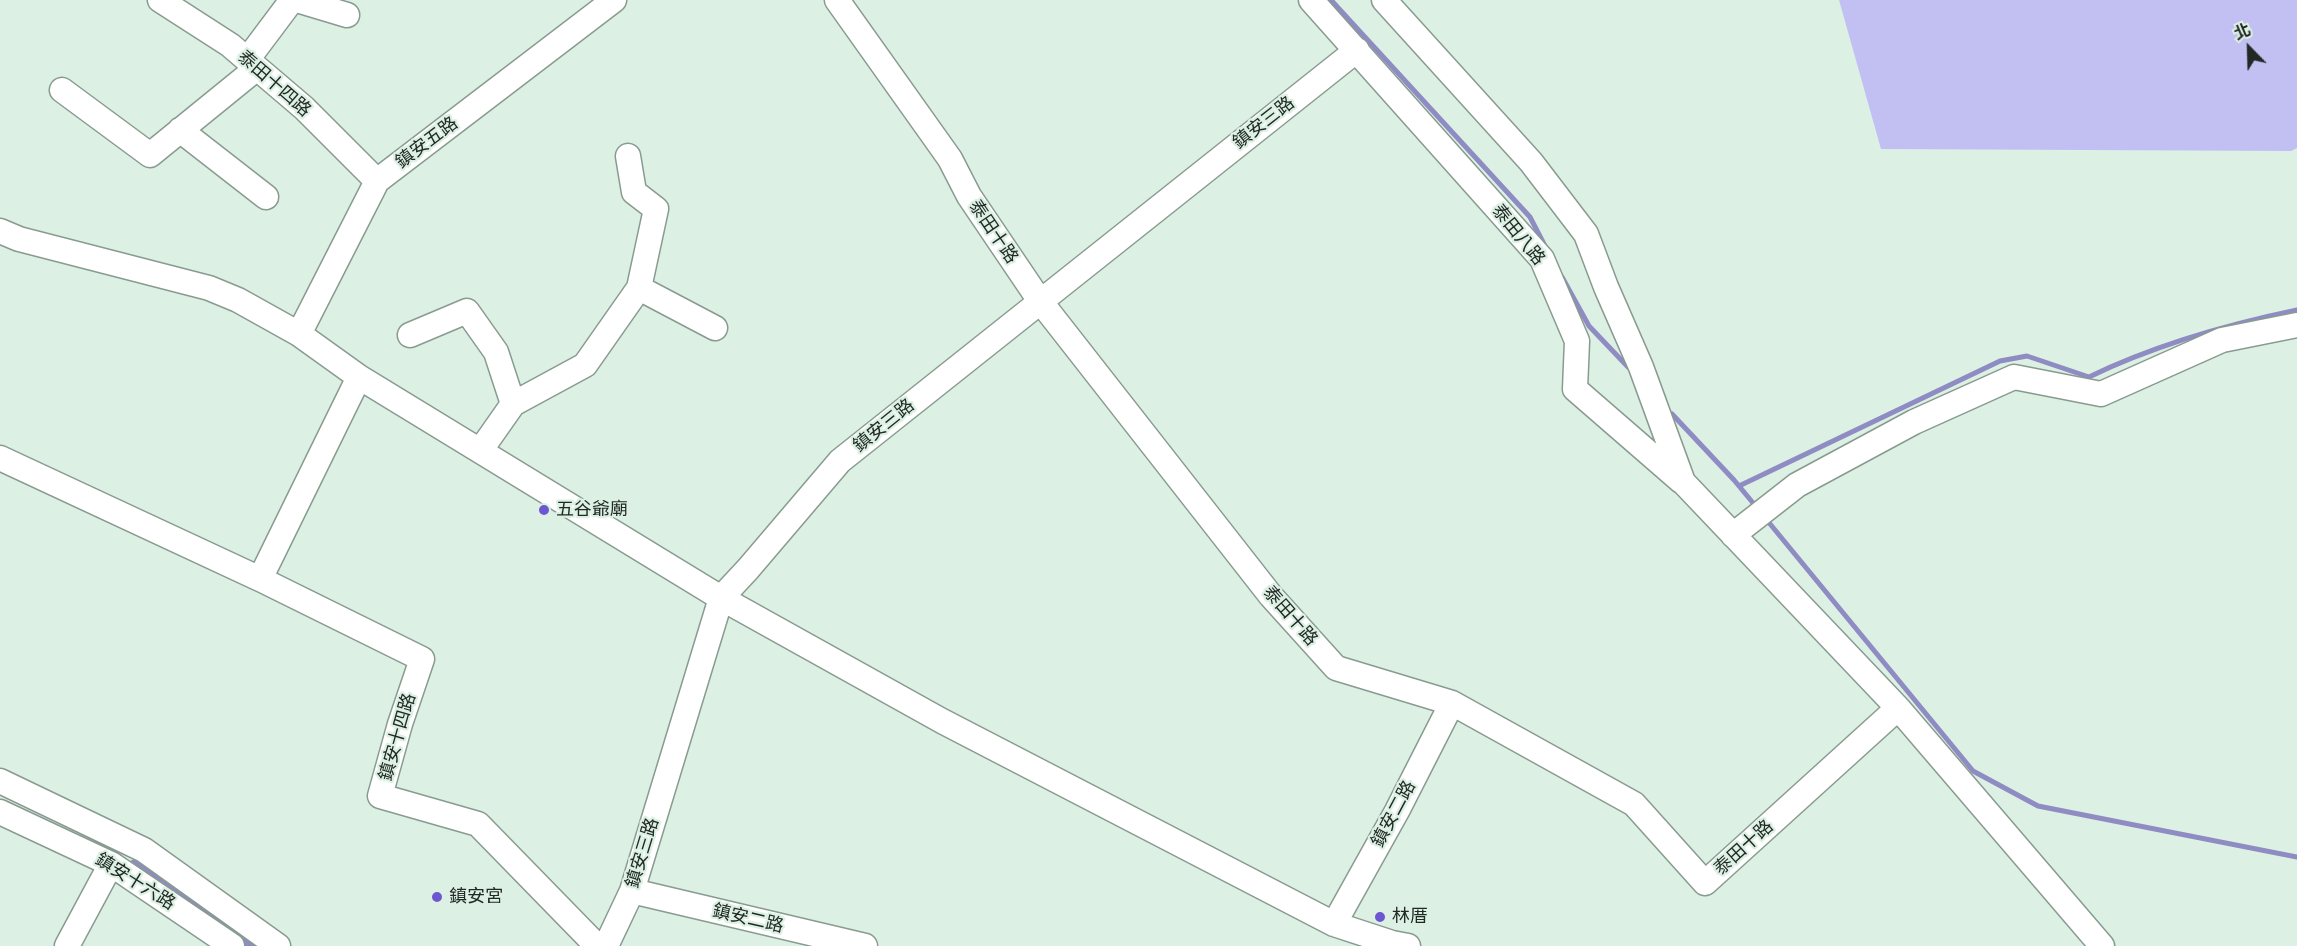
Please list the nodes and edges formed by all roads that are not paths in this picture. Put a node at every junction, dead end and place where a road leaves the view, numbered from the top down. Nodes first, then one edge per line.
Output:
1 (160, 0) edge
2 (292, 0) edge
3 (297, 0) edge
4 (837, 0) edge
5 (1311, 0) edge
6 (1384, 0) edge
7 (604, 3) edge
8 (347, 15) dead end
9 (1357, 50) junction
10 (252, 64) junction
11 (62, 90) dead end
12 (180, 130) junction
13 (628, 156) dead end
14 (377, 181) junction
15 (266, 197) dead end
16 (0, 231) edge
17 (639, 288) junction
18 (1040, 301) junction
19 (2297, 325) edge
20 (715, 328) dead end
21 (299, 334) junction
22 (410, 335) dead end
23 (359, 377) junction
24 (513, 404) junction
25 (480, 451) junction
26 (0, 458) edge
27 (1683, 482) junction
28 (1733, 535) junction
29 (260, 579) junction
30 (721, 598) junction
31 (1452, 703) junction
32 (1898, 708) junction
33 (0, 781) edge
34 (0, 812) edge
35 (111, 864) junction
36 (632, 891) junction
37 (1334, 924) junction
38 (67, 946) edge
39 (232, 946) edge
40 (278, 946) edge
41 (597, 946) edge
42 (606, 946) edge
43 (865, 946) edge
44 (1407, 946) edge
45 (2102, 946) edge

1 - 10 street, 泰田十四路
2 - 10 street
3 - 8 street
4 - 18 street, 泰田十路
5 - 9 street, 泰田八路
6 - 27 street
7 - 14 street, 鎮安五路
9 - 18 street, 鎮安三路
9 - 27 street, 泰田八路
10 - 12 street
10 - 14 street, 泰田十四路
11 - 12 street
12 - 15 street
13 - 17 street
14 - 21 street, 鎮安五路
16 - 21 street
17 - 20 street
17 - 24 street
18 - 30 street, 鎮安三路
18 - 31 street, 泰田十路
19 - 28 street
21 - 23 street
22 - 24 street
23 - 25 street
23 - 29 street
24 - 25 street
25 - 30 street
26 - 29 street, 鎮安十四路
27 - 28 street
28 - 32 street
29 - 41 street, 鎮安十四路
30 - 36 street, 鎮安三路
30 - 37 street
31 - 32 street, 泰田十路
31 - 37 street, 鎮安二路
32 - 45 street
33 - 40 street
34 - 35 street, 鎮安十六路
35 - 38 street
35 - 39 street, 鎮安十六路
36 - 42 street, 鎮安三路
36 - 43 street, 鎮安二路
37 - 44 street

